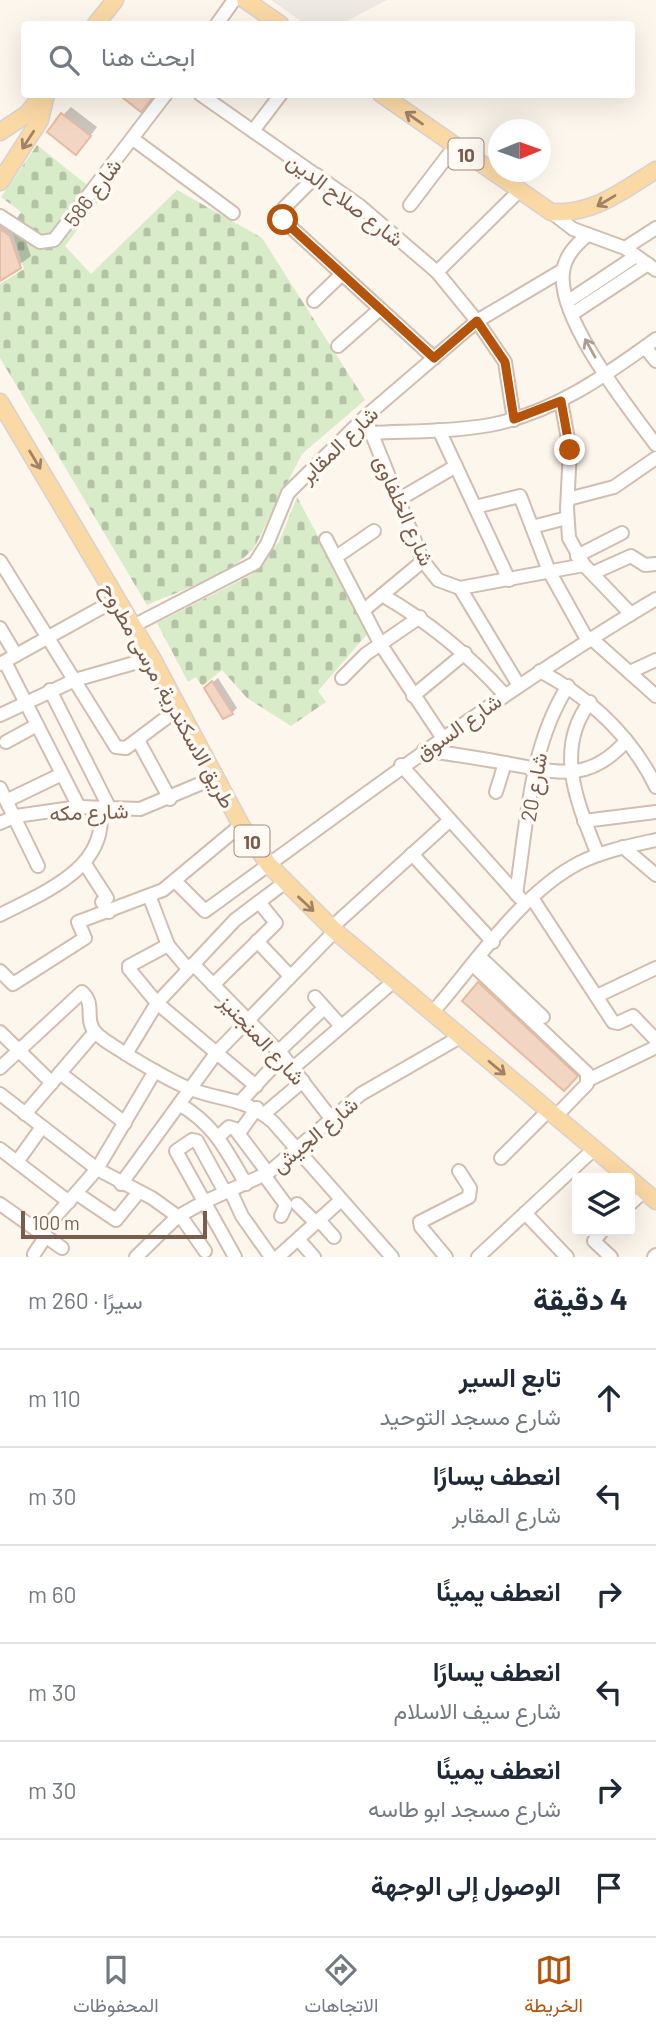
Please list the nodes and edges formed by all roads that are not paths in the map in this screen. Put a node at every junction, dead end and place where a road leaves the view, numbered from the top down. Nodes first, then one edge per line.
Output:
1 (115, 0) edge
2 (234, 0) edge
3 (245, 0) edge
4 (101, 21) edge
5 (219, 21) edge
6 (276, 21) edge
7 (41, 98) edge
8 (44, 98) edge
9 (163, 98) edge
10 (206, 98) edge
11 (278, 98) edge
12 (387, 98) edge
13 (253, 131) junction
14 (0, 132) edge
15 (133, 139) junction
16 (455, 146) junction
17 (656, 170) edge
18 (317, 175) junction
19 (0, 182) edge
20 (519, 191) junction
21 (410, 205) dead end
22 (551, 212) junction
23 (233, 213) dead end
24 (0, 216) edge
25 (656, 228) edge
26 (586, 236) junction
27 (625, 248) junction
28 (636, 256) junction
29 (652, 267) edge
30 (563, 270) junction
31 (437, 272) junction
32 (342, 274) junction
33 (314, 300) dead end
34 (569, 308) junction
35 (380, 309) junction
36 (477, 321) junction
37 (656, 339) edge
38 (338, 346) dead end
39 (645, 347) junction
40 (434, 358) junction
41 (656, 360) edge
42 (605, 374) junction
43 (561, 401) junction
44 (1, 405) edge
45 (365, 417) junction
46 (514, 419) junction
47 (439, 430) junction
48 (371, 433) junction
49 (656, 445) edge
50 (656, 458) edge
51 (456, 466) junction
52 (398, 499) junction
53 (568, 499) junction
54 (475, 507) junction
55 (567, 517) junction
56 (531, 527) junction
57 (374, 531) dead end
58 (622, 533) dead end
59 (326, 539) dead end
60 (335, 557) junction
61 (0, 561) edge
62 (423, 561) junction
63 (656, 564) edge
64 (585, 565) junction
65 (549, 571) junction
66 (509, 580) junction
67 (460, 589) junction
68 (382, 595) junction
69 (117, 599) junction
70 (656, 599) edge
71 (363, 610) junction
72 (631, 614) junction
73 (420, 617) junction
74 (133, 626) junction
75 (0, 628) edge
76 (47, 635) junction
77 (590, 640) junction
78 (381, 645) junction
79 (465, 653) junction
80 (152, 658) junction
81 (7, 660) edge
82 (656, 660) edge
83 (540, 671) junction
84 (630, 672) junction
85 (342, 678) dead end
86 (75, 680) junction
87 (518, 684) junction
88 (568, 686) junction
89 (50, 690) junction
90 (503, 694) junction
91 (655, 694) edge
92 (413, 695) junction
93 (26, 702) junction
94 (590, 702) junction
95 (178, 709) junction
96 (0, 715) edge
97 (37, 725) junction
98 (442, 737) junction
99 (138, 740) junction
100 (6, 741) dead end
101 (626, 741) junction
102 (424, 750) junction
103 (505, 763) junction
104 (401, 765) junction
105 (535, 769) junction
106 (572, 772) junction
107 (62, 774) junction
108 (214, 778) junction
109 (654, 778) edge
110 (0, 788) edge
111 (496, 792) dead end
112 (170, 799) junction
113 (8, 800) junction
114 (79, 807) junction
115 (105, 809) junction
116 (656, 812) edge
117 (16, 816) junction
118 (450, 820) junction
119 (584, 821) junction
120 (0, 822) edge
121 (241, 825) junction
122 (656, 840) edge
123 (623, 847) junction
124 (412, 854) junction
125 (598, 855) junction
126 (85, 864) junction
127 (269, 865) junction
128 (38, 866) dead end
129 (656, 875) edge
130 (175, 881) junction
131 (284, 883) junction
132 (516, 894) junction
133 (149, 898) junction
134 (259, 902) junction
135 (529, 902) junction
136 (109, 912) junction
137 (0, 915) edge
138 (333, 929) junction
139 (257, 941) junction
140 (493, 942) junction
141 (168, 945) junction
142 (477, 961) junction
143 (190, 967) junction
144 (656, 968) edge
145 (0, 971) edge
146 (290, 976) junction
147 (394, 981) junction
148 (213, 985) junction
149 (597, 996) junction
150 (314, 997) dead end
151 (157, 1003) junction
152 (324, 1008) junction
153 (432, 1013) junction
154 (543, 1017) dead end
155 (247, 1020) junction
156 (341, 1026) junction
157 (0, 1032) edge
158 (95, 1032) junction
159 (460, 1037) junction
160 (656, 1040) edge
161 (656, 1047) edge
162 (20, 1051) junction
163 (217, 1052) junction
164 (126, 1054) junction
165 (281, 1054) junction
166 (0, 1068) edge
167 (293, 1068) junction
168 (155, 1071) junction
169 (56, 1078) junction
170 (589, 1080) junction
171 (303, 1081) junction
172 (256, 1086) junction
173 (190, 1089) junction
174 (0, 1094) edge
175 (242, 1101) junction
176 (179, 1104) junction
177 (260, 1111) junction
178 (25, 1114) junction
179 (552, 1114) junction
180 (330, 1117) junction
181 (125, 1123) junction
182 (42, 1127) junction
183 (239, 1133) junction
184 (218, 1137) junction
185 (0, 1149) edge
186 (594, 1149) junction
187 (297, 1151) junction
188 (501, 1158) dead end
189 (17, 1162) junction
190 (97, 1169) junction
191 (459, 1171) dead end
192 (622, 1173) edge
193 (266, 1174) junction
194 (121, 1184) junction
195 (246, 1184) junction
196 (635, 1184) edge
197 (228, 1191) junction
198 (138, 1193) junction
199 (650, 1196) edge
200 (72, 1197) junction
201 (341, 1200) junction
202 (204, 1202) junction
203 (0, 1204) edge
204 (297, 1204) dead end
205 (525, 1213) junction
206 (281, 1216) dead end
207 (177, 1217) junction
208 (318, 1221) junction
209 (44, 1235) junction
210 (598, 1236) edge
211 (334, 1237) dead end
212 (298, 1239) junction
213 (62, 1248) dead end
214 (205, 1251) dead end
215 (34, 1254) dead end
216 (136, 1257) edge
217 (234, 1257) edge
218 (271, 1257) edge
219 (278, 1257) edge
220 (314, 1257) edge
221 (392, 1257) edge
222 (446, 1257) edge
223 (478, 1257) edge
224 (567, 1257) edge
225 (611, 1257) edge

1 - 4 main road
2 - 5 street
3 - 6 main road
7 - 14 main road
8 -> 19 main road
9 - 15 street, شارع 586
10 - 13 street, شارع صلاح الدين
11 - 13 street
16 -> 12 main road, 10
13 - 18 street, شارع صلاح الدين
15 - 23 street
15 - 24 street, شارع 586
16 - 20 main road, 10
16 - 21 street
17 -> 22 main road
18 - 31 street, شارع صلاح الدين
18 - 32 street
20 - 22 main road, 10
20 - 31 street
22 - 26 street
25 - 27 street
26 - 27 street
26 - 30 street
27 - 28 street
28 - 29 street
28 - 34 street
29 - 34 street
30 - 34 street
30 - 36 street, شارع المقابر
31 - 36 street, شارع صلاح الدين
32 - 33 street
32 - 35 street
42 -> 34 street
35 - 38 street
35 - 40 street
36 - 40 street, شارع المقابر
36 - 46 street, شارع صلاح الدين
37 - 39 street
39 - 41 street
39 - 42 street
40 - 45 street, شارع المقابر
42 - 43 street
42 - 49 street
43 - 46 street
43 - 53 street
44 -> 69 main road, طريق الاسكندرية, مرسى مطروح / 10
45 - 48 street, شارع الخلفاوى
45 - 74 street, شارع المقابر
46 - 47 street
47 - 48 street
47 - 51 street
48 - 52 street, شارع الخلفاوى
50 - 53 street
51 - 52 street
51 - 54 street
52 - 62 street, شارع الخلفاوى
53 - 55 street
54 - 56 street
54 - 66 street
55 - 56 street
55 - 64 street
56 - 65 street
57 - 60 street
58 - 64 street
59 - 60 street
60 - 71 street
61 - 76 street
62 - 67 street, شارع الخلفاوى
62 - 68 street
63 - 64 street
64 - 65 street
64 - 72 street
65 - 66 street
65 - 77 street
66 - 67 street
67 - 87 street
68 - 71 street
68 - 73 street
69 - 74 main road, طريق الاسكندرية, مرسى مطروح / 10
69 - 76 street
70 - 72 street, شارع السوق
71 - 78 street
72 - 77 street, شارع السوق
73 - 78 street
73 - 79 street
74 - 80 main road, طريق الاسكندرية, مرسى مطروح / 10
75 - 81 street
76 - 81 street
76 - 86 street
77 - 83 street, شارع السوق
77 - 84 street
78 - 85 street
78 - 92 street
79 - 90 street
79 - 92 street
80 - 86 street
80 - 95 main road, طريق الاسكندرية, مرسى مطروح / 10
81 - 93 street
82 - 84 street
83 - 87 street, شارع السوق
83 - 88 street
84 - 91 street
86 - 89 street
86 - 99 street
87 - 90 street, شارع السوق
88 - 94 street
88 - 105 street, شارع 20
89 - 93 street
89 - 115 street
90 - 98 street, شارع السوق
92 - 98 street
93 - 96 street
93 - 97 street
94 - 101 street
94 - 106 street
95 - 99 street
95 - 108 main road, طريق الاسكندرية, مرسى مطروح / 10
97 - 100 street
97 - 107 street
98 - 102 street, شارع السوق
99 - 112 street
101 - 106 street
101 - 109 street
102 - 103 street
102 - 104 street, شارع السوق
103 - 105 street
103 - 111 street
104 - 118 street
104 - 127 street, شارع السوق
105 - 106 street
105 - 132 street, شارع 20
106 - 119 street
107 - 113 street
107 - 114 street
108 - 112 street, شارع مكه
108 - 121 main road, طريق الاسكندرية, مرسى مطروح / 10
110 - 113 street
112 - 115 street, شارع مكه
113 - 117 street
114 - 115 street, شارع مكه
114 - 117 street, شارع مكه
115 - 126 street
116 - 119 street
117 - 120 street, شارع مكه
117 - 128 street
118 - 124 street
118 - 132 street
119 - 125 street
121 - 127 main road, طريق الاسكندرية, مرسى مطروح / 10
121 - 130 street
122 - 123 street
123 - 125 street
123 - 129 street
124 - 138 street
124 - 140 street
125 - 135 street
126 - 136 street
126 - 137 street
127 - 130 street, شارع السوق
127 - 131 main road, طريق الاسكندرية, مرسى مطروح / 10
130 - 133 street
131 - 134 street
131 -> 138 main road, طريق الاسكندرية, مرسى مطروح / 10
132 - 135 street
133 - 136 street
133 - 141 street, شارع المنجنيز
134 - 139 street
134 - 143 street
135 - 140 street
135 - 149 street
136 - 145 street
138 - 146 street
138 - 147 main road, طريق الاسكندرية, مرسى مطروح / 10
139 - 146 street
139 - 148 street
140 - 142 street
141 - 143 street, شارع المنجنيز
141 - 151 street
142 - 153 street
142 - 154 street
142 - 170 street
143 - 148 street, شارع المنجنيز
143 - 151 street
144 - 149 street
146 - 155 street
147 - 153 main road, طريق الاسكندرية, مرسى مطروح / 10
147 - 156 street
148 - 155 street, شارع المنجنيز
149 - 160 street
150 - 152 street
151 - 163 street
151 - 164 street
152 - 156 street
152 - 165 street
153 - 159 main road, طريق الاسكندرية, مرسى مطروح / 10
155 - 163 street
155 - 165 street, شارع المنجنيز
156 - 167 street
157 - 162 street
158 - 162 street
158 - 164 street
158 - 169 street
159 -> 179 main road, طريق الاسكندرية, مرسى مطروح / 10
159 - 180 street, شارع الجيش
161 - 170 street
162 - 166 street
162 - 169 street
163 - 172 street
163 - 173 street
164 - 168 street
165 - 167 street, شارع المنجنيز
165 - 172 street
167 - 171 street, شارع المنجنيز
168 - 173 street
168 - 181 street
169 - 178 street
169 - 181 street
170 - 179 street
171 - 177 street
171 - 180 street, شارع المنجنيز
172 - 175 street
173 - 175 street
173 - 176 street
174 - 178 street
175 - 177 street
176 - 184 street
176 - 194 street
177 - 183 street
177 - 187 street
178 - 182 street
179 - 186 main road, طريق الاسكندرية, مرسى مطروح / 10
179 - 188 street
180 - 187 street, شارع الجيش
181 - 190 street
182 - 189 street
182 - 190 street
183 - 184 street
183 - 193 street
184 - 195 street
185 - 189 street
186 - 192 main road, طريق الاسكندرية, مرسى مطروح / 10
186 - 205 street
187 - 193 street, شارع الجيش
187 - 201 street
189 - 200 street
190 - 194 street
190 - 200 street
191 - 222 street
193 - 195 street, شارع الجيش
193 - 206 street
194 - 198 street
195 - 197 street, شارع الجيش
196 - 199 main road, طريق الاسكندرية, مرسى مطروح / 10
197 - 202 street, شارع الجيش
197 - 202 street
197 - 218 street
198 - 200 street
198 - 207 street
200 - 209 street
201 - 208 street
201 - 221 street
202 - 207 street, شارع الجيش
202 - 217 street
203 - 209 street
204 - 208 street
205 - 223 street
205 - 224 street
207 - 214 street
207 - 216 street, شارع الجيش
208 - 211 street
208 - 212 street
209 - 213 street
209 - 215 street
210 - 225 street
212 - 219 street
212 - 220 street

